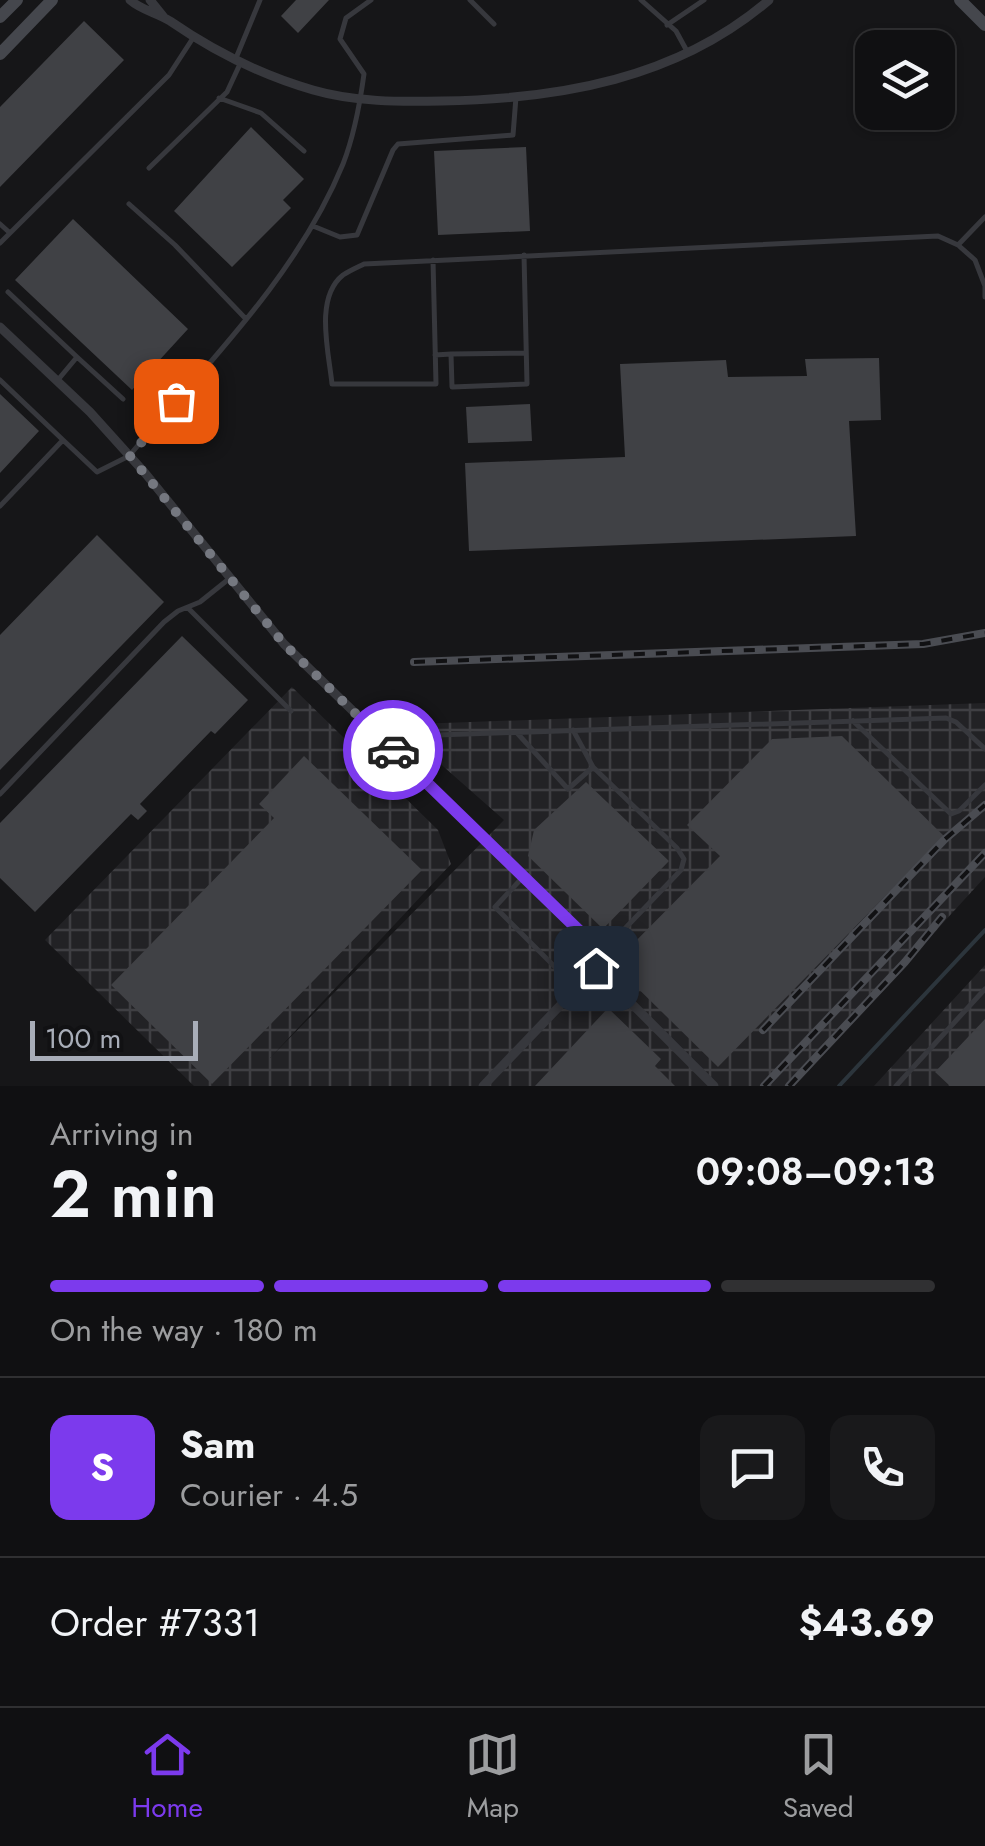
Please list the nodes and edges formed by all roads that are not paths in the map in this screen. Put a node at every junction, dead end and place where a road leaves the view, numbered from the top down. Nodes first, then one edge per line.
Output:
1 (17, 0) edge
2 (52, 0) edge
3 (130, 0) edge
4 (150, 0) edge
5 (260, 0) edge
6 (371, 0) edge
7 (470, 0) edge
8 (641, 0) edge
9 (704, 0) edge
10 (769, 0) edge
11 (960, 0) edge
12 (0, 17) edge
13 (165, 18) junction
14 (494, 24) dead end
15 (668, 25) junction
16 (985, 25) edge
17 (193, 38) junction
18 (688, 53) junction
19 (0, 54) edge
20 (238, 62) junction
21 (360, 97) junction
22 (219, 98) junction
23 (516, 98) junction
24 (304, 151) dead end
25 (148, 168) dead end
26 (130, 204) dead end
27 (985, 218) edge
28 (0, 224) edge
29 (313, 226) junction
30 (10, 233) junction
31 (0, 243) edge
32 (958, 245) junction
33 (524, 256) junction
34 (433, 260) junction
35 (8, 292) dead end
36 (985, 297) edge
37 (245, 318) junction
38 (0, 327) edge
39 (526, 353) junction
40 (451, 354) junction
41 (435, 355) junction
42 (77, 357) junction
43 (0, 380) edge
44 (57, 381) junction
45 (123, 399) dead end
46 (63, 440) junction
47 (130, 456) junction
48 (0, 506) edge
49 (230, 578) junction
50 (188, 608) junction
51 (291, 712) dead end
52 (853, 721) junction
53 (573, 730) junction
54 (517, 732) junction
55 (985, 749) edge
56 (395, 752) junction
57 (593, 767) junction
58 (985, 784) edge
59 (0, 794) edge
60 (523, 877) junction
61 (599, 950) junction
62 (596, 968) junction
63 (576, 988) junction
64 (985, 989) edge
65 (483, 1086) edge
66 (714, 1086) edge
67 (896, 1086) edge

1 - 12 main road
2 - 19 main road
3 - 13 street
4 - 13 street
5 - 20 lane
6 - 21 lane
7 - 14 lane
8 - 15 lane
9 - 15 lane
10 - 18 street
11 - 16 main road
13 - 17 street
15 - 18 lane
17 - 20 street
17 - 30 lane
18 - 23 street
20 - 21 street
20 - 22 lane
21 - 23 street
21 - 29 lane
22 - 24 lane
22 - 25 lane
23 - 29 lane
26 - 37 lane
27 - 32 lane
28 - 30 lane
29 - 37 lane
30 - 31 lane
32 - 33 lane
32 - 36 lane
33 - 34 lane
33 - 39 lane
34 - 41 lane
34 - 41 lane
35 - 42 lane
37 - 47 lane
38 - 44 street
39 - 40 lane
39 - 40 lane
40 - 41 lane
42 - 44 lane
42 - 45 lane
43 - 46 lane
44 - 47 street
46 - 47 lane
46 - 48 lane
47 - 49 street
49 - 50 lane
49 - 56 street
50 - 51 lane
50 - 59 lane
52 - 53 lane
52 - 55 lane
52 - 58 lane
53 - 54 lane
53 - 57 lane
54 - 56 lane
54 - 57 lane
56 - 60 street
57 - 61 lane
60 - 61 street
60 - 63 lane
61 - 62 street
62 - 63 street
62 - 66 street
63 - 65 street
64 - 67 lane

